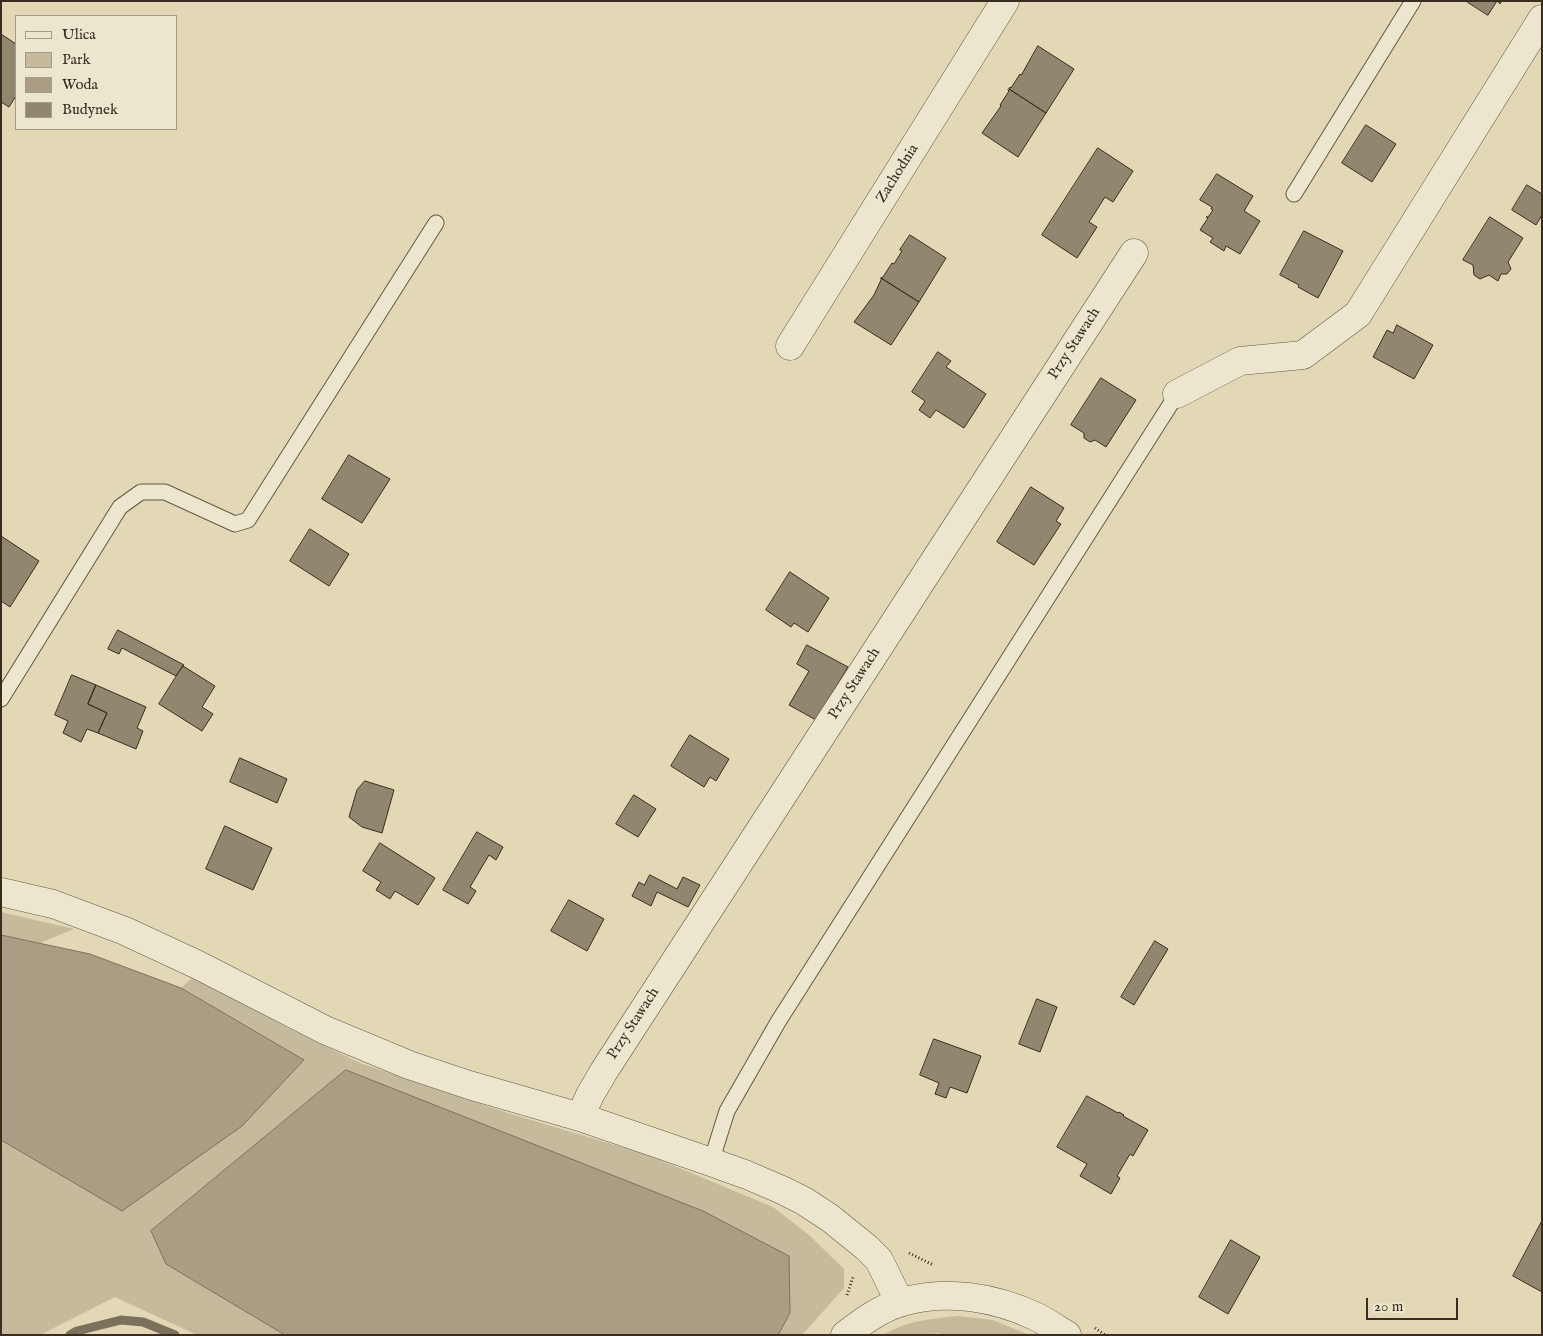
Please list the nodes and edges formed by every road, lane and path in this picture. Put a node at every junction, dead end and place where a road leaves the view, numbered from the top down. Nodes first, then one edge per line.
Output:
1 (1005, 1) edge
2 (1413, 1) edge
3 (1542, 19) edge
4 (1294, 194) dead end
5 (436, 223) dead end
6 (1134, 253) dead end
7 (790, 346) dead end
8 (1177, 394) joint
9 (1, 699) edge
10 (1, 892) edge
11 (580, 1118) junction
12 (710, 1162) junction
13 (900, 1302) junction
14 (845, 1335) edge
15 (1067, 1335) edge

1 - 7 street, Zachodnia
2 - 4 lane
3 - 8 street
5 - 9 lane
6 - 11 street, Przy Stawach
8 - 12 lane
10 - 11 street
11 - 12 street
12 - 13 street
13 - 14 street
13 - 15 street

